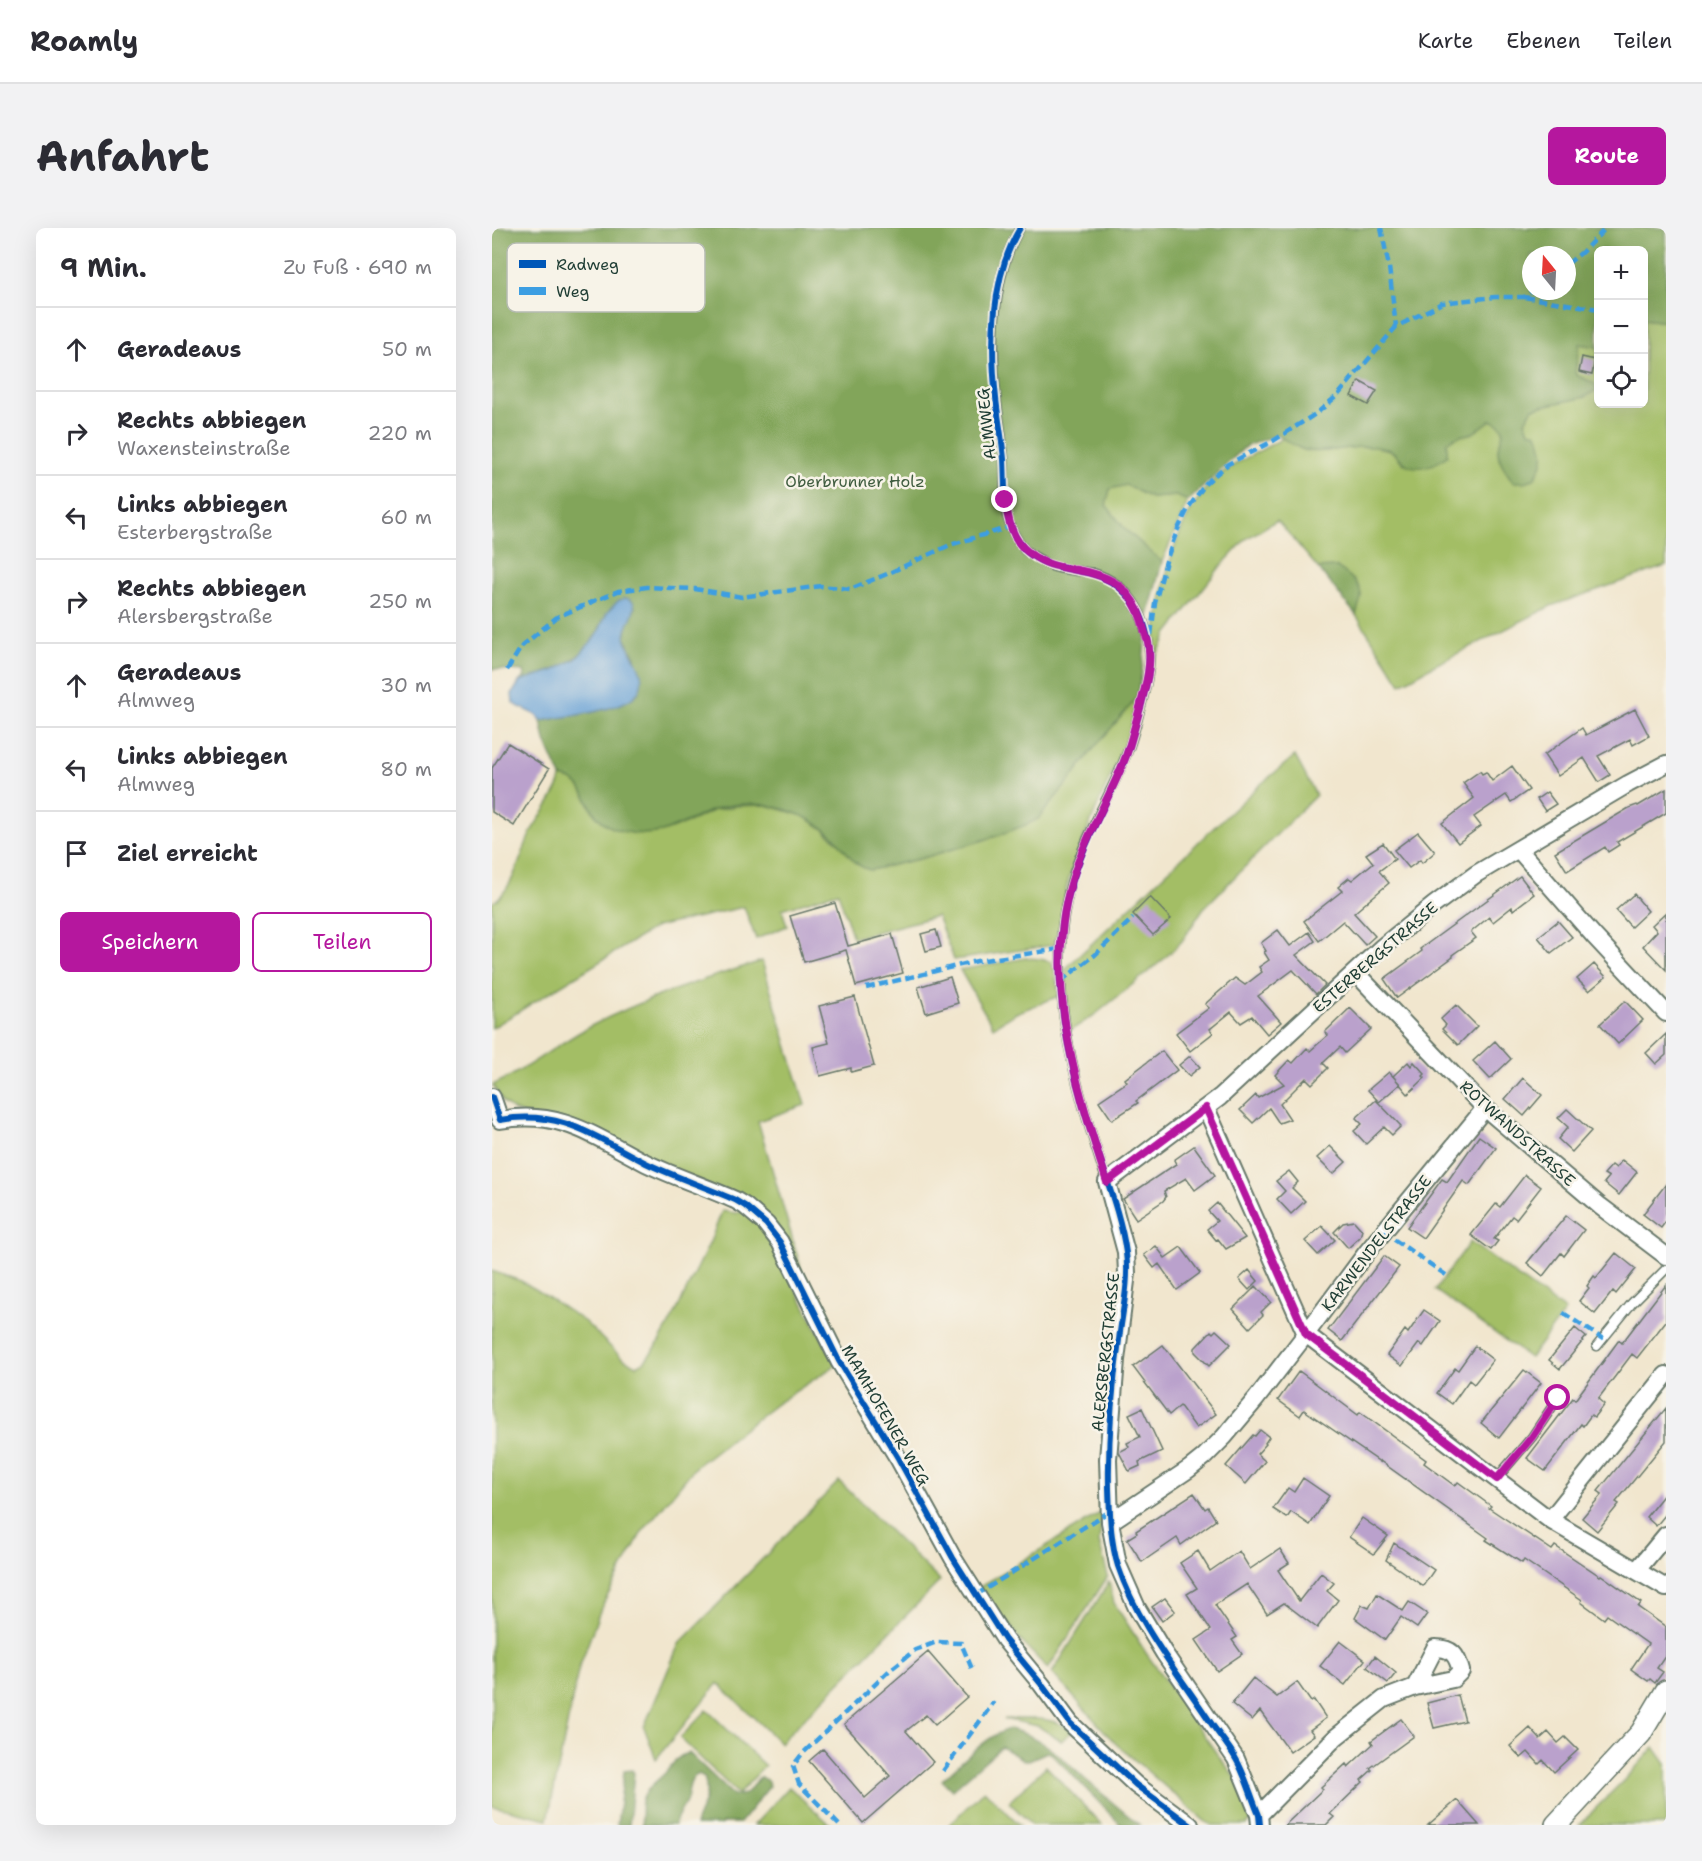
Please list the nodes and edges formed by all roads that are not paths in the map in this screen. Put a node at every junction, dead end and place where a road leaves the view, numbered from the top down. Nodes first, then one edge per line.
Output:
1 (1020, 228) edge
2 (1149, 650) joint
3 (1666, 764) edge
4 (1519, 850) junction
5 (1355, 972) junction
6 (1666, 1013) edge
7 (492, 1097) edge
8 (1206, 1108) junction
9 (1485, 1108) junction
10 (1107, 1182) junction
11 (1666, 1256) edge
12 (1666, 1269) edge
13 (1306, 1334) junction
14 (1598, 1346) dead end
15 (1666, 1374) edge
16 (1558, 1398) dead end
17 (1497, 1479) junction
18 (1550, 1520) junction
19 (1110, 1522) junction
20 (1666, 1535) edge
21 (1637, 1570) junction
22 (1666, 1588) edge
23 (1415, 1687) dead end
24 (1666, 1691) edge
25 (1260, 1820) edge
26 (1190, 1825) edge
27 (1556, 1825) edge

1 - 2 lane, ALMWEG
2 - 10 lane, ALERSBERGSTRASSE
3 - 4 street, ESTERBERGSTRASSE
4 - 5 street, ESTERBERGSTRASSE
4 - 6 street
5 - 8 street, ESTERBERGSTRASSE
5 - 9 street, ROTWANDSTRASSE
7 - 26 street, MAMHOFENER WEG
8 - 10 street, ESTERBERGSTRASSE
8 - 13 street
9 - 11 street, ROTWANDSTRASSE
9 - 13 street, KARWENDELSTRASSE
10 - 19 street, ALERSBERGSTRASSE
12 - 14 lane
13 - 17 street
13 - 19 street, KARWENDELSTRASSE
15 - 18 street
16 - 17 lane
17 - 18 street
18 - 21 street
19 - 25 street, ALERSBERGSTRASSE
20 - 21 street
21 - 22 street
23 - 25 street
24 - 27 street

